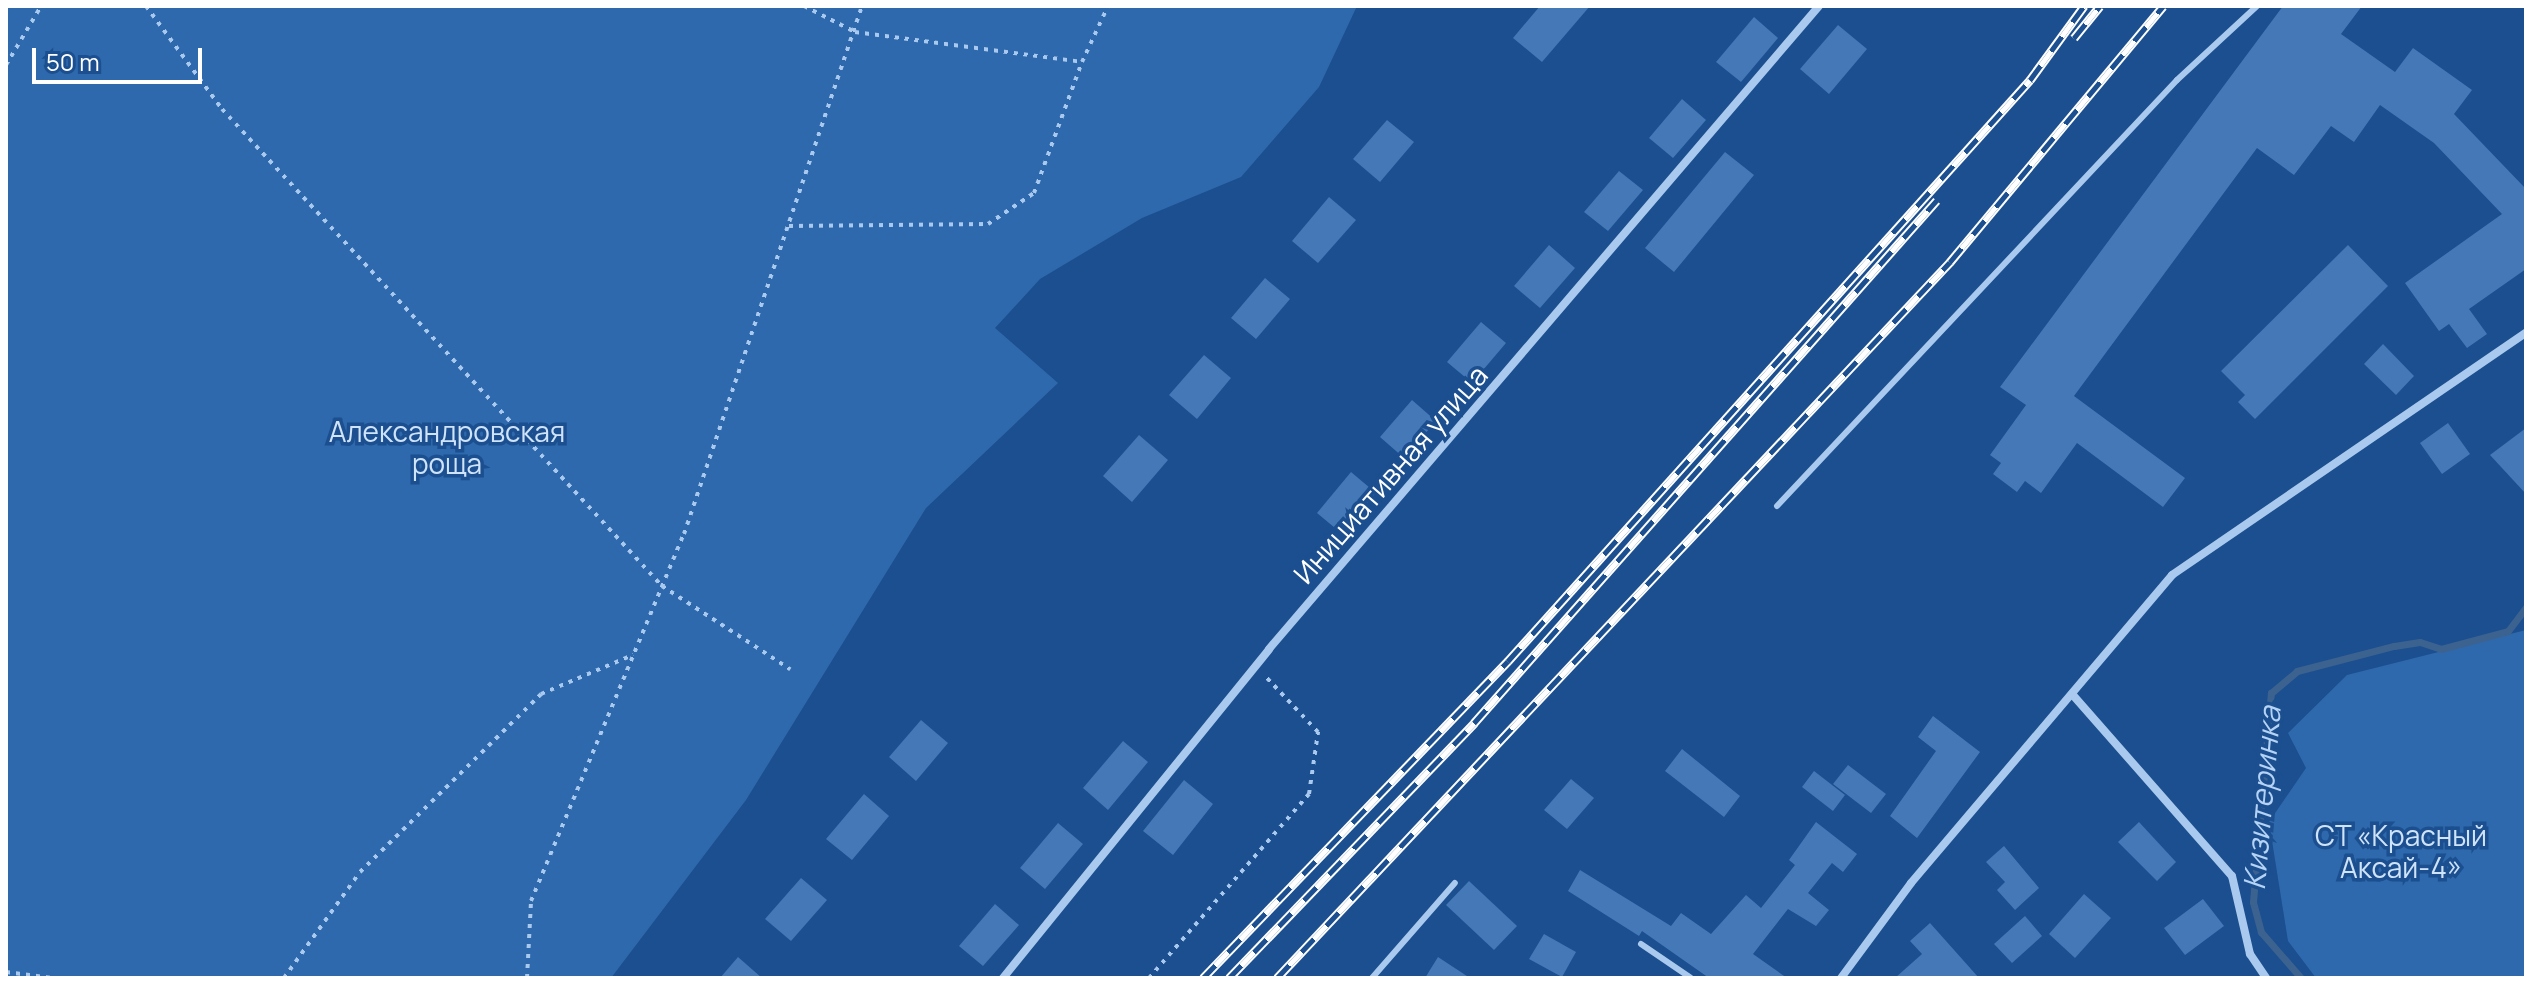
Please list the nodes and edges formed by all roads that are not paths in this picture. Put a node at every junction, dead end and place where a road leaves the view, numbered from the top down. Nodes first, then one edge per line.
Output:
1 (1819, 6) edge
2 (2257, 6) edge
3 (2526, 333) edge
4 (1777, 506) dead end
5 (2072, 694) junction
6 (1455, 883) dead end
7 (1641, 944) dead end
8 (1003, 978) edge
9 (1372, 978) edge
10 (1691, 978) edge
11 (1841, 978) edge
12 (2266, 978) edge

1 - 8 street, Инициативная улица
2 - 4 lane
3 - 5 street
5 - 11 street
5 - 12 street
6 - 9 lane
7 - 10 lane

